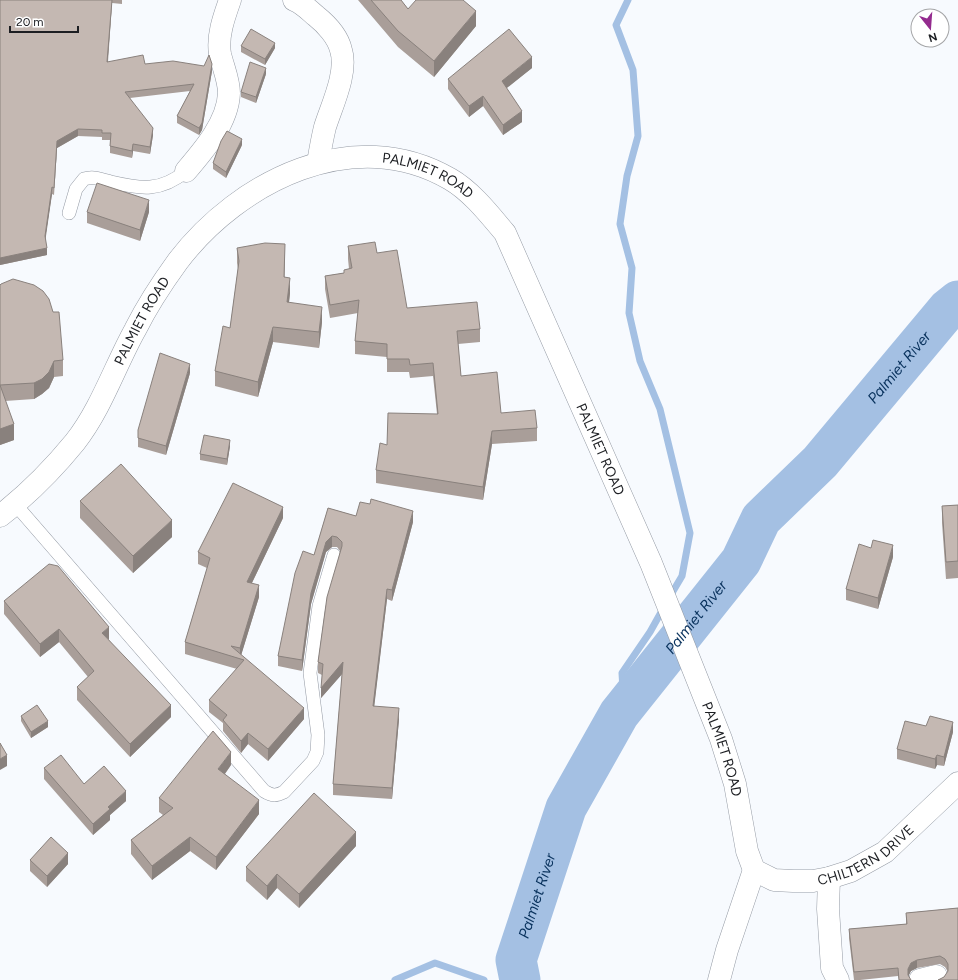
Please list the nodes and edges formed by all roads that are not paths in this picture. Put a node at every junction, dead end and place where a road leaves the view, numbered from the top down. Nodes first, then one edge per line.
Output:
1 (230, 0) edge
2 (294, 0) edge
3 (318, 163) junction
4 (186, 171) joint
5 (69, 213) dead end
6 (7, 510) edge
7 (334, 555) dead end
8 (958, 783) edge
9 (754, 870) junction
10 (829, 878) junction
11 (719, 980) edge
12 (838, 980) edge

1 - 4 street
2 - 3 street
3 - 6 street, PALMIET ROAD
3 - 9 street, PALMIET ROAD
4 - 5 lane
6 - 7 lane
8 - 10 street, CHILTERN DRIVE
9 - 10 street, CHILTERN DRIVE
9 - 11 street
10 - 12 street

